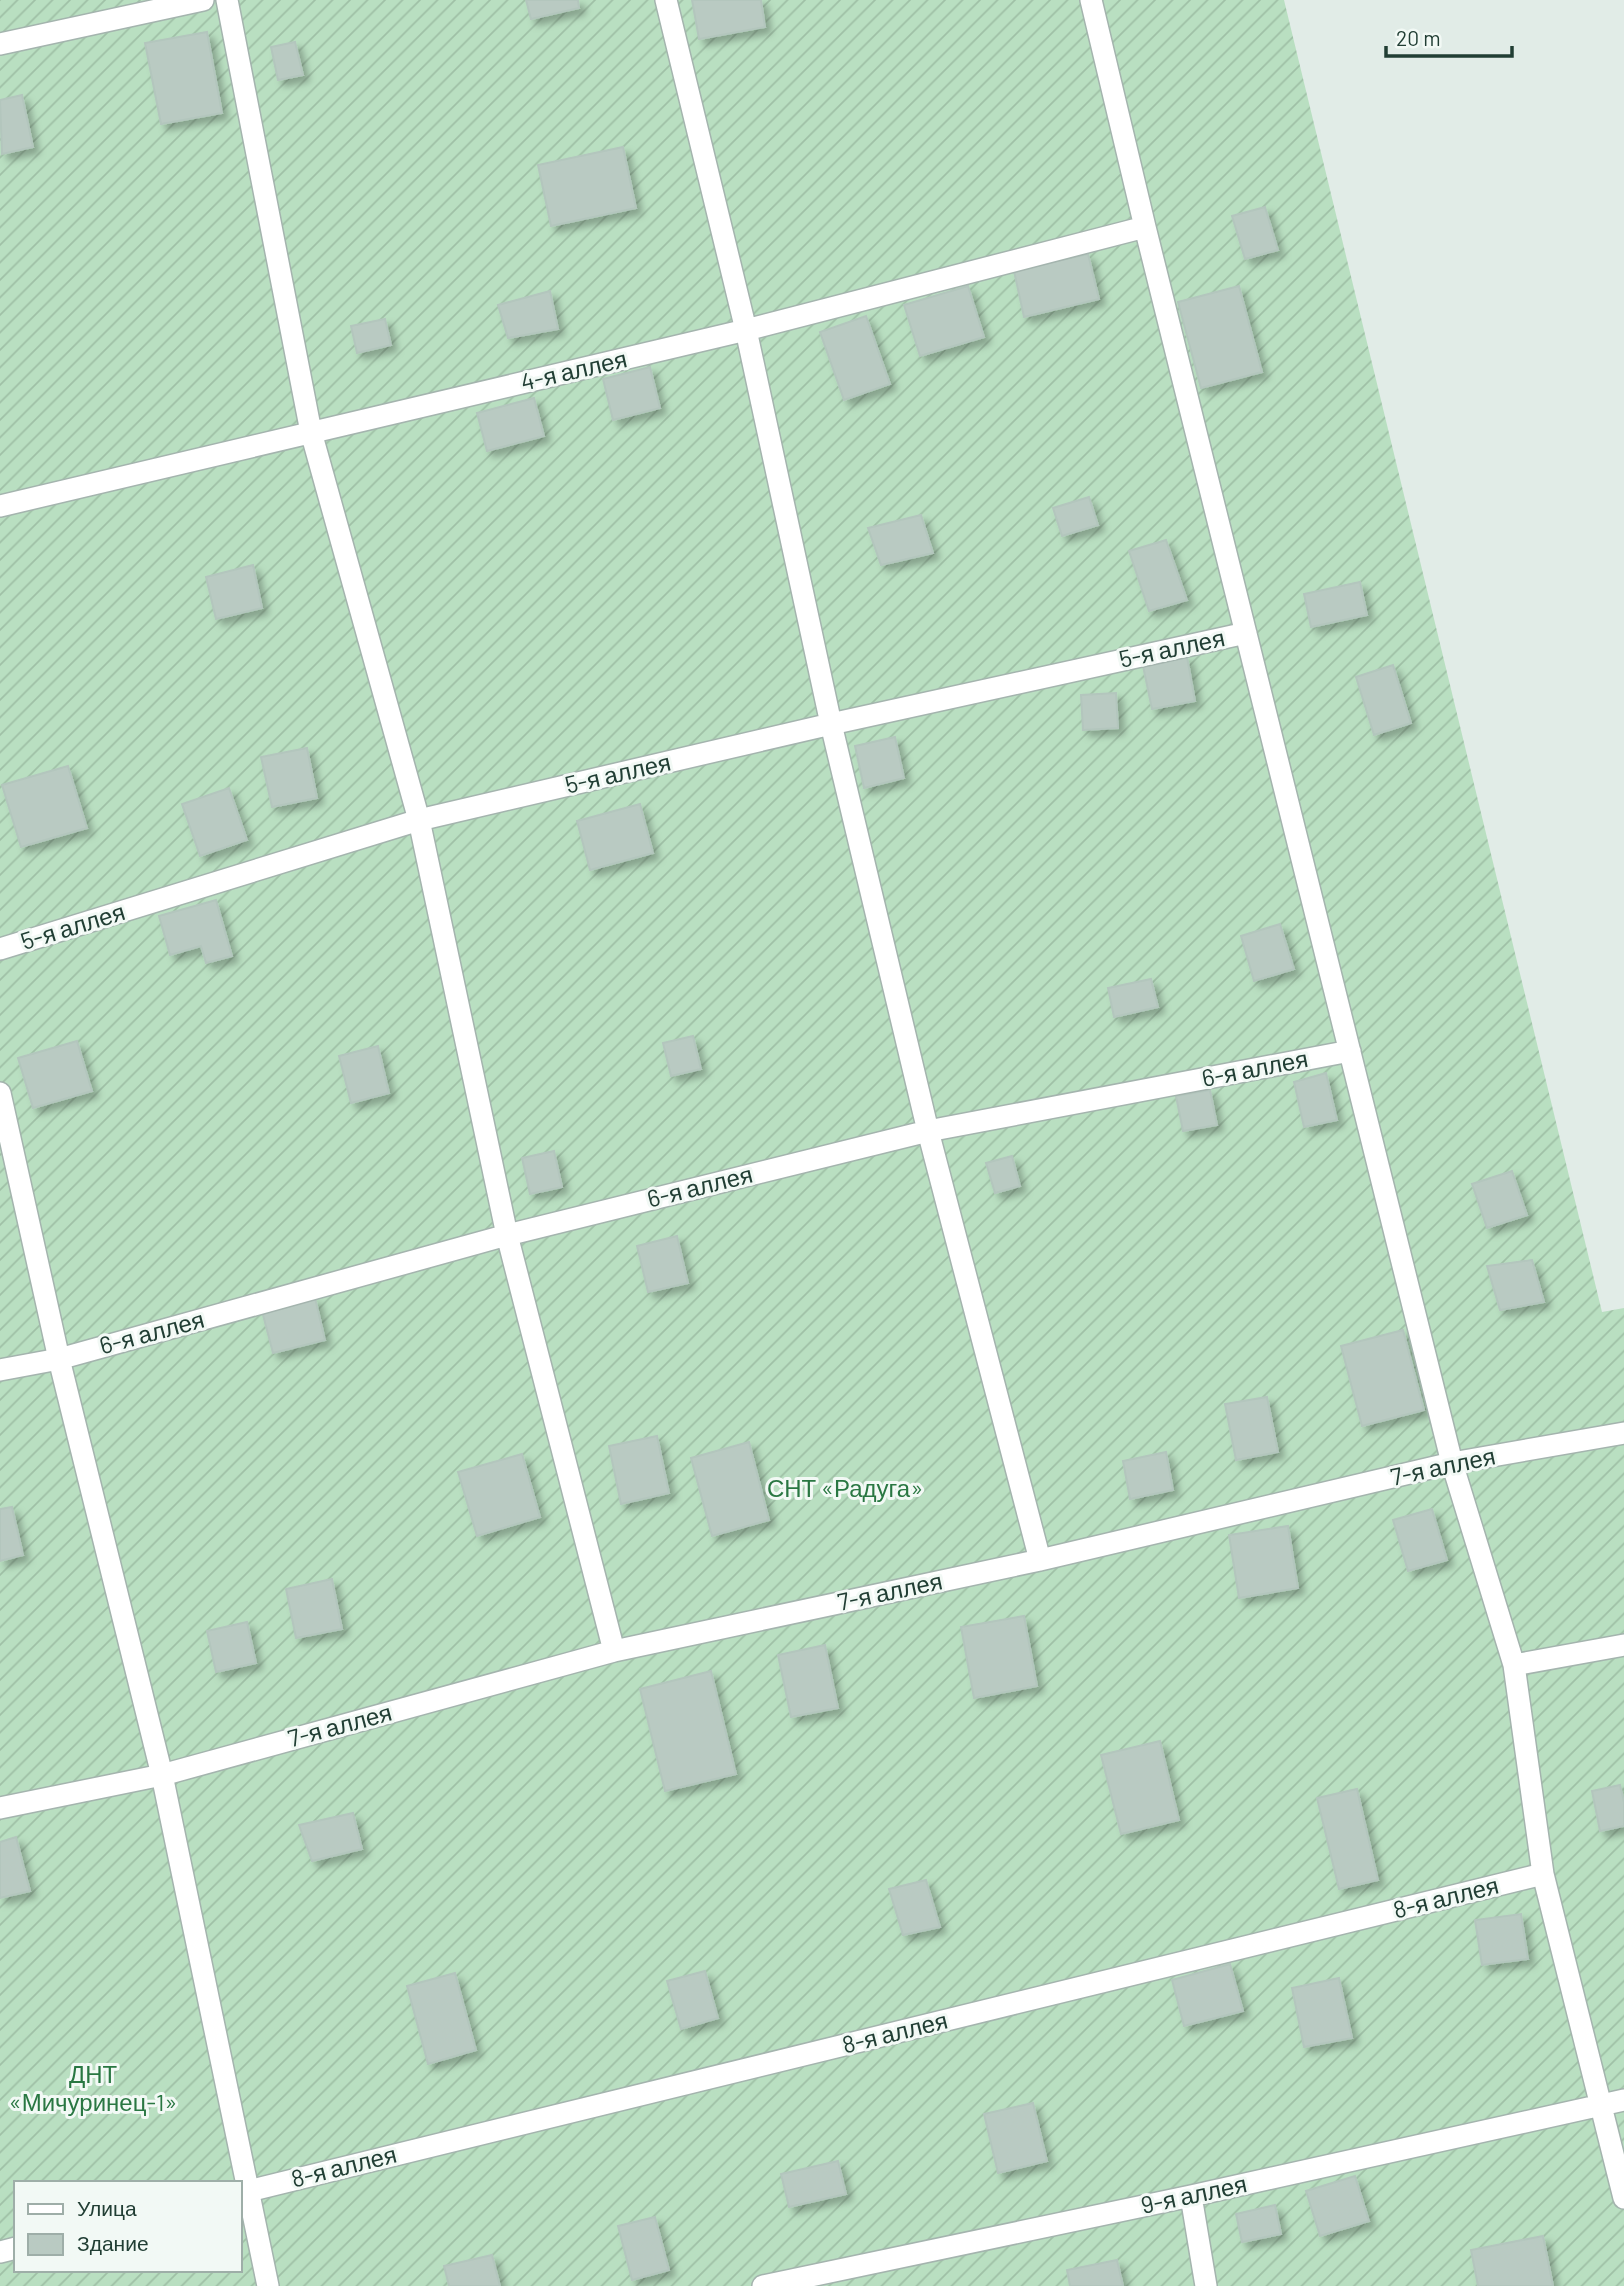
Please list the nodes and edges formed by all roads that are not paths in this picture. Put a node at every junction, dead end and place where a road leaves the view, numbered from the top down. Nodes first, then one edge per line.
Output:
1 (203, 0) edge
2 (226, 0) edge
3 (666, 0) edge
4 (1091, 0) edge
5 (0, 44) edge
6 (1145, 227) junction
7 (746, 330) junction
8 (311, 432) junction
9 (0, 506) edge
10 (1246, 633) junction
11 (831, 724) junction
12 (419, 820) junction
13 (0, 949) edge
14 (1350, 1051) junction
15 (0, 1093) edge
16 (928, 1131) junction
17 (507, 1235) junction
18 (58, 1359) junction
19 (0, 1370) edge
20 (1624, 1433) edge
21 (1452, 1463) junction
22 (1040, 1560) junction
23 (1624, 1645) edge
24 (614, 1651) junction
25 (1514, 1665) junction
26 (162, 1774) junction
27 (0, 1808) edge
28 (1542, 1874) junction
29 (1624, 2100) edge
30 (1602, 2105) junction
31 (241, 2181) edge
32 (243, 2192) edge
33 (1191, 2196) junction
34 (1624, 2198) edge
35 (268, 2286) edge
36 (763, 2286) edge
37 (1206, 2286) edge

1 - 5 street
2 - 8 street
3 - 7 street
4 - 6 street
6 - 7 street, 4-я аллея
6 - 10 street
7 - 8 street, 4-я аллея
7 - 11 street
8 - 9 street, 4-я аллея
8 - 12 street
10 - 11 street, 5-я аллея
10 - 14 street
11 - 12 street, 5-я аллея
11 - 16 street
12 - 13 street, 5-я аллея
12 - 17 street
14 - 16 street, 6-я аллея
14 - 21 street
15 - 18 street
16 - 17 street, 6-я аллея
16 - 22 street
17 - 18 street, 6-я аллея
17 - 24 street
18 - 19 street, 6-я аллея
18 - 26 street
20 - 21 street, 7-я аллея
21 - 22 street, 7-я аллея
21 - 25 street
22 - 24 street, 7-я аллея
23 - 25 street
24 - 26 street, 7-я аллея
25 - 28 street
26 - 27 street, 7-я аллея
26 - 31 street
28 - 30 street
28 - 32 street, 8-я аллея
29 - 30 street, 9-я аллея
30 - 33 street, 9-я аллея
30 - 34 street
32 - 35 street
33 - 36 street, 9-я аллея
33 - 37 street

